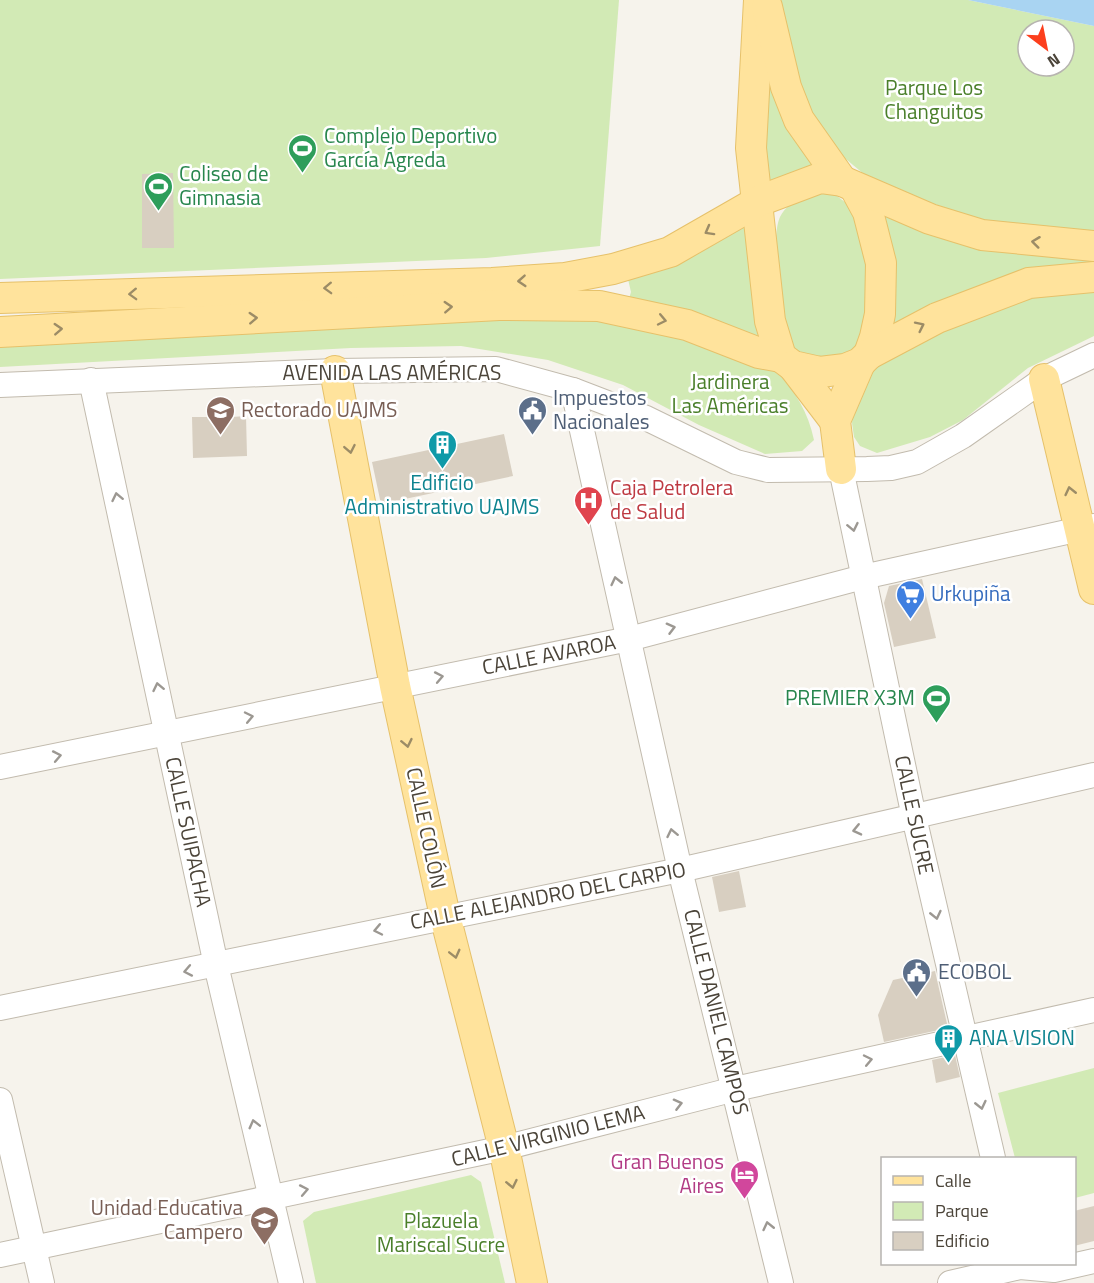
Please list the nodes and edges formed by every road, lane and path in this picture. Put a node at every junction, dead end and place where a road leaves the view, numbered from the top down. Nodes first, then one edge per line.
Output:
1 (759, 0) edge
2 (766, 0) edge
3 (849, 184) junction
4 (759, 201) junction
5 (1094, 246) edge
6 (613, 269) junction
7 (1094, 277) edge
8 (0, 298) edge
9 (611, 309) junction
10 (0, 332) edge
11 (1094, 355) edge
12 (864, 358) junction
13 (787, 361) junction
14 (335, 370) junction
15 (1044, 379) junction
16 (91, 380) junction
17 (0, 385) edge
18 (573, 390) junction
19 (835, 421) junction
20 (841, 469) junction
21 (1086, 528) edge
22 (863, 577) junction
23 (1094, 589) edge
24 (629, 639) junction
25 (395, 686) junction
26 (168, 734) junction
27 (0, 767) edge
28 (1094, 775) edge
29 (914, 817) junction
30 (680, 870) junction
31 (445, 915) junction
32 (216, 965) junction
33 (0, 1008) edge
34 (1094, 1010) edge
35 (965, 1039) junction
36 (735, 1089) junction
37 (0, 1100) edge
38 (504, 1148) junction
39 (993, 1157) edge
40 (272, 1196) junction
41 (34, 1247) junction
42 (0, 1255) edge
43 (1094, 1261) edge
44 (1022, 1271) edge
45 (42, 1283) edge
46 (291, 1283) edge
47 (532, 1283) edge
48 (781, 1283) edge
49 (950, 1283) edge

1 - 4 main road
2 - 3 main road
3 - 4 main road
5 -> 3 main road
3 - 12 main road
4 -> 6 main road
4 - 13 main road
6 -> 8 main road
6 - 9 main road
12 -> 7 main road
10 -> 9 main road
9 -> 13 main road
11 - 15 street, AVENIDA LAS AMÉRICAS
12 - 13 main road
12 - 19 main road
13 - 19 main road
14 - 16 street, AVENIDA LAS AMÉRICAS
14 - 18 street, AVENIDA LAS AMÉRICAS
14 -> 25 main road, CALLE COLÓN
15 - 20 street, AVENIDA LAS AMÉRICAS
21 -> 15 main road
16 - 17 street, AVENIDA LAS AMÉRICAS
26 -> 16 street, CALLE SUIPACHA
18 - 20 street, AVENIDA LAS AMÉRICAS
24 -> 18 street, CALLE DANIEL CAMPOS
19 - 20 main road
20 -> 22 street, CALLE SUCRE
21 - 22 street, CALLE AVAROA
21 - 23 main road
24 -> 22 street, CALLE AVAROA
22 - 29 street, CALLE SUCRE
25 -> 24 street, CALLE AVAROA
30 -> 24 street, CALLE DANIEL CAMPOS
26 -> 25 street, CALLE AVAROA
25 -> 31 main road, CALLE COLÓN
27 -> 26 street, CALLE AVAROA
26 - 32 street, CALLE SUIPACHA
28 - 29 street, CALLE ALEJANDRO DEL CARPIO
29 -> 30 street, CALLE ALEJANDRO DEL CARPIO
29 -> 35 street, CALLE SUCRE
30 - 31 street, CALLE ALEJANDRO DEL CARPIO
30 - 36 street, CALLE DANIEL CAMPOS
31 -> 32 street, CALLE ALEJANDRO DEL CARPIO
31 -> 38 main road, CALLE COLÓN
32 -> 33 street, CALLE ALEJANDRO DEL CARPIO
40 -> 32 street, CALLE SUIPACHA
34 - 35 street, CALLE VIRGINIO LEMA
36 -> 35 street, CALLE VIRGINIO LEMA
35 -> 39 street, CALLE SUCRE
38 -> 36 street, CALLE VIRGINIO LEMA
48 -> 36 street, CALLE DANIEL CAMPOS
37 - 41 street
40 -> 38 street, CALLE VIRGINIO LEMA
38 -> 47 main road, CALLE COLÓN
40 - 41 street, CALLE VIRGINIO LEMA
40 - 46 street, CALLE SUIPACHA
41 - 42 street, CALLE VIRGINIO LEMA
41 - 45 street
43 - 44 street
44 - 49 street

